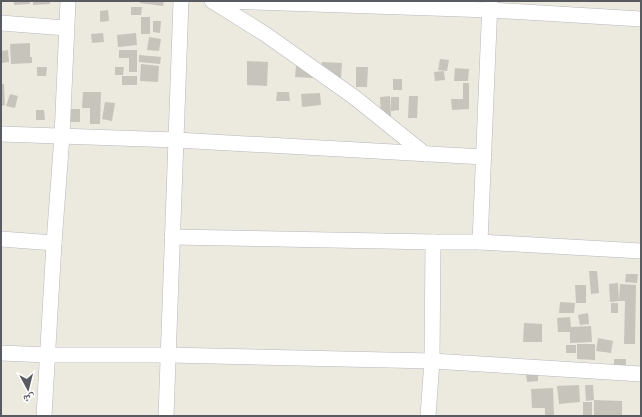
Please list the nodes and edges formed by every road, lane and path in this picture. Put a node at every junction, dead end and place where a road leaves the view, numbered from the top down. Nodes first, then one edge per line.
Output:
1 (68, 1) edge
2 (181, 1) edge
3 (212, 1) edge
4 (224, 1) edge
5 (346, 3) edge
6 (490, 6) edge
7 (641, 19) edge
8 (1, 23) edge
9 (66, 28) junction
10 (1, 134) edge
11 (62, 136) junction
12 (176, 140) junction
13 (425, 154) junction
14 (484, 157) junction
15 (172, 237) junction
16 (1, 239) edge
17 (433, 242) junction
18 (480, 242) junction
19 (54, 243) junction
20 (641, 251) edge
21 (1, 353) edge
22 (48, 355) junction
23 (169, 355) junction
24 (432, 361) junction
25 (641, 374) edge
26 (44, 416) edge
27 (166, 416) edge
28 (428, 416) edge

1 - 9 street
2 - 12 street
3 - 13 street
4 - 5 street
5 - 6 street
6 - 7 street
6 - 14 street
8 - 9 street
9 - 11 street
10 - 11 street
11 - 12 street
11 - 19 street
12 - 13 street
12 - 15 street
13 - 14 street
14 - 18 street
15 - 17 street
15 - 23 street
16 - 19 street
17 - 18 street
17 - 24 street
18 - 20 street
19 - 22 street
21 - 22 street
22 - 23 street
22 - 26 street
23 - 24 street
23 - 27 street
24 - 25 street
24 - 28 street

